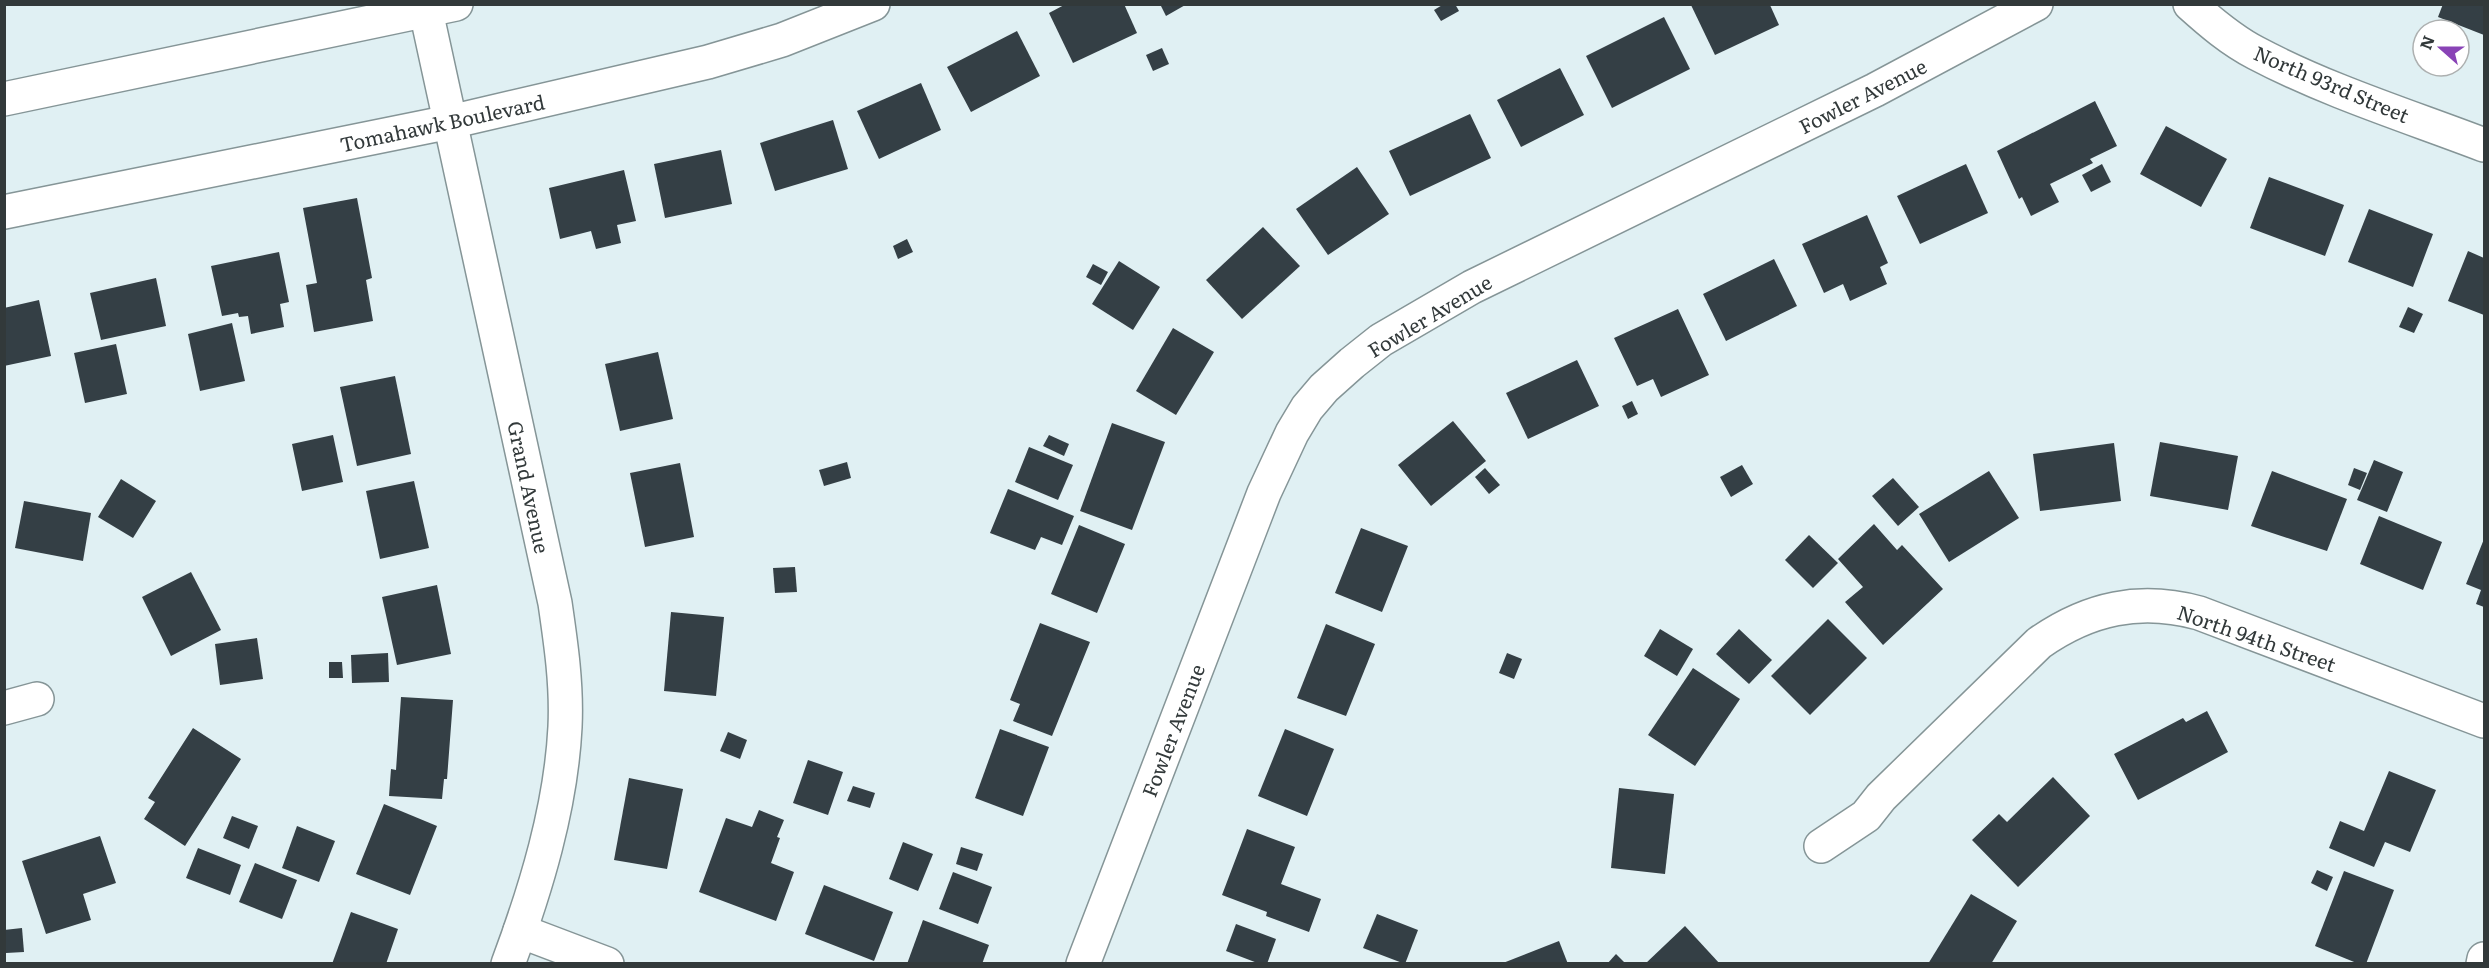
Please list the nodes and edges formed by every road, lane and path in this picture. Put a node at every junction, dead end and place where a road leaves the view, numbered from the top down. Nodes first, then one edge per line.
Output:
1 (873, 4) edge
2 (2036, 4) edge
3 (2190, 4) edge
4 (441, 8) edge
5 (4, 99) edge
6 (450, 122) junction
7 (2484, 145) edge
8 (4, 212) edge
9 (37, 699) dead end
10 (4, 708) edge
11 (2484, 721) edge
12 (1821, 846) dead end
13 (520, 931) junction
14 (508, 963) edge
15 (607, 963) edge
16 (1083, 963) edge

1 - 6 street, Tomahawk Boulevard
2 - 16 street, Fowler Avenue
3 - 7 street, North 93rd Street
4 - 5 street
4 - 6 street, Grand Avenue
6 - 8 street, Tomahawk Boulevard
6 - 13 street, Grand Avenue
9 - 10 street
11 - 12 street, North 94th Street
13 - 14 street, Grand Avenue
13 - 15 street

